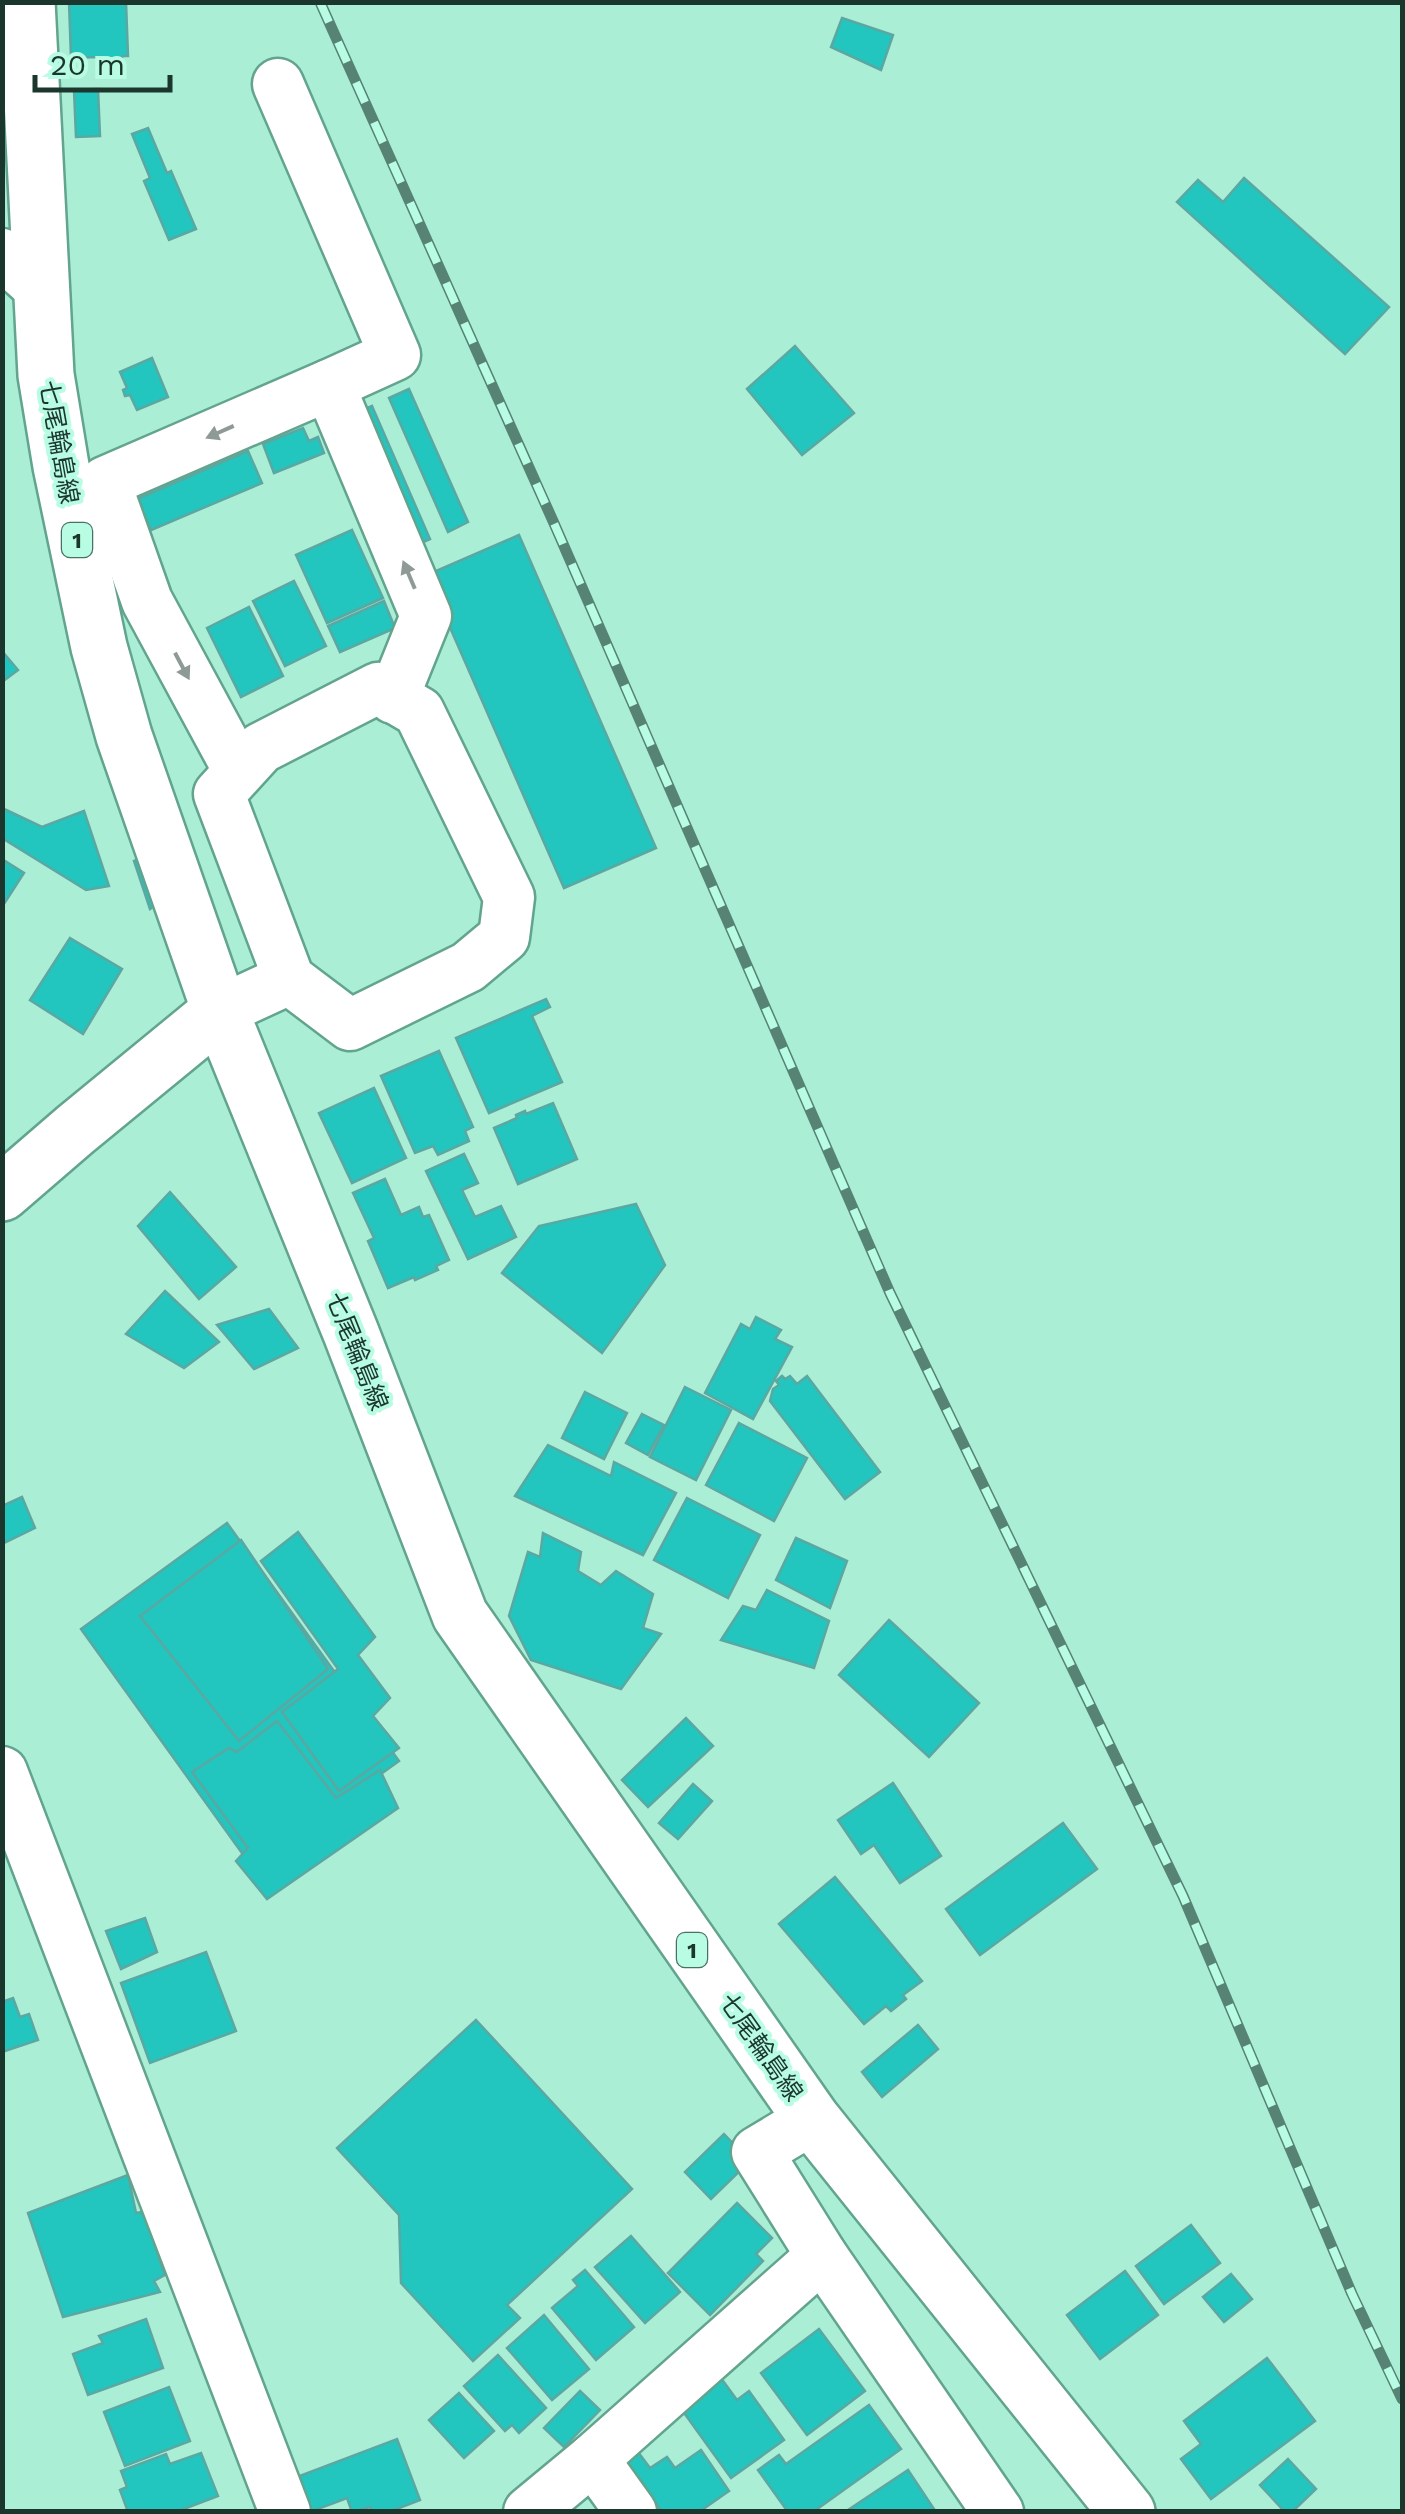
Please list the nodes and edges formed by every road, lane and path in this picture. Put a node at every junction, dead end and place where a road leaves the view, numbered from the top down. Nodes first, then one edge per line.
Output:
1 (26, 2) edge
2 (278, 84) dead end
3 (2, 254) edge
4 (42, 290) junction
5 (329, 385) junction
6 (83, 474) junction
7 (393, 698) junction
8 (240, 771) junction
9 (289, 979) junction
10 (220, 1010) junction
11 (2, 1193) edge
12 (2, 1772) edge
13 (812, 2119) junction
14 (822, 2256) junction
15 (594, 2459) junction
16 (285, 2512) edge
17 (530, 2512) edge
18 (631, 2512) edge
19 (998, 2512) edge
20 (1127, 2512) edge

1 - 4 main road, 七尾輪島線 / 1
2 - 5 street
3 - 4 street
4 - 6 main road, 七尾輪島線 / 1
5 -> 6 street
7 -> 5 street
6 -> 8 street
6 - 10 main road, 七尾輪島線 / 1
7 - 8 street
7 - 9 street
8 - 9 street
9 - 10 street
10 - 11 main road
10 - 13 main road, 七尾輪島線 / 1
12 - 16 street
13 - 14 street
13 - 20 main road, 七尾輪島線 / 1
14 - 15 street
14 - 19 street
15 - 17 street
15 - 18 street

